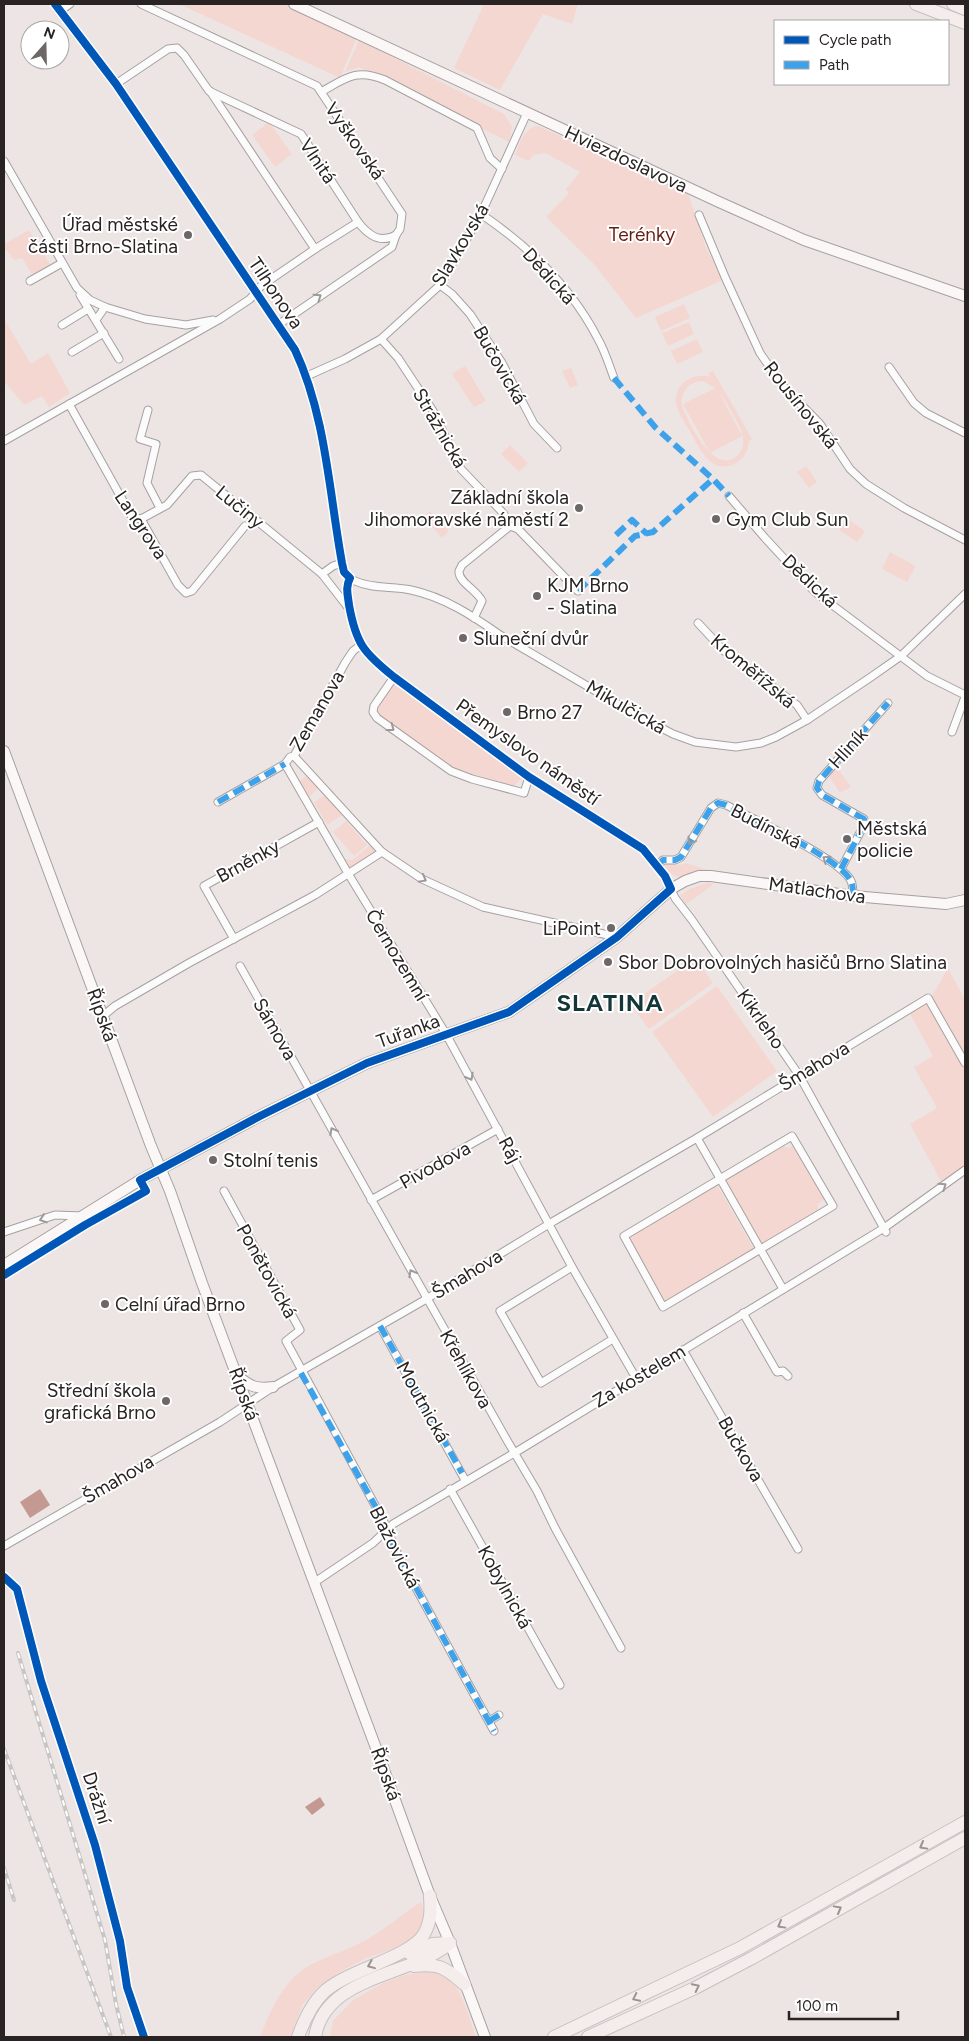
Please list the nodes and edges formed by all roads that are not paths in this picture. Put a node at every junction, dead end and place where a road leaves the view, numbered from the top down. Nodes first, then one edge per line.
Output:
1 (54, 4) edge
2 (70, 4) edge
3 (141, 4) edge
4 (294, 4) edge
5 (916, 4) edge
6 (953, 4) edge
7 (965, 9) edge
8 (60, 11) junction
9 (965, 23) edge
10 (116, 84) junction
11 (209, 91) junction
12 (321, 92) junction
13 (527, 113) junction
14 (4, 161) edge
15 (502, 169) junction
16 (481, 214) junction
17 (699, 215) dead end
18 (358, 222) junction
19 (396, 235) junction
20 (315, 248) junction
21 (62, 263) junction
22 (30, 281) dead end
23 (440, 285) junction
24 (77, 288) junction
25 (256, 293) junction
26 (965, 296) edge
27 (105, 307) junction
28 (88, 308) junction
29 (220, 319) junction
30 (96, 320) junction
31 (62, 325) dead end
32 (278, 325) junction
33 (104, 333) junction
34 (381, 339) junction
35 (72, 352) dead end
36 (120, 358) dead end
37 (889, 367) dead end
38 (307, 376) junction
39 (614, 378) dead end
40 (68, 404) junction
41 (148, 410) dead end
42 (965, 433) edge
43 (4, 441) edge
44 (557, 448) dead end
45 (730, 496) dead end
46 (160, 508) junction
47 (504, 514) dead end
48 (141, 519) junction
49 (246, 526) dead end
50 (965, 540) edge
51 (342, 563) junction
52 (322, 574) junction
53 (350, 578) junction
54 (578, 591) dead end
55 (965, 594) edge
56 (350, 610) junction
57 (474, 618) junction
58 (698, 623) dead end
59 (361, 645) junction
60 (901, 656) junction
61 (394, 677) junction
62 (965, 696) edge
63 (888, 703) dead end
64 (806, 720) junction
65 (952, 732) dead end
66 (4, 751) edge
67 (294, 756) junction
68 (285, 764) junction
69 (530, 778) junction
70 (218, 802) dead end
71 (319, 822) junction
72 (382, 852) junction
73 (657, 866) junction
74 (841, 869) junction
75 (349, 875) junction
76 (671, 890) junction
77 (853, 896) junction
78 (965, 900) edge
79 (617, 937) junction
80 (234, 939) junction
81 (240, 966) dead end
82 (103, 1016) junction
83 (446, 1034) junction
84 (965, 1064) edge
85 (799, 1075) junction
86 (310, 1091) junction
87 (498, 1130) junction
88 (697, 1138) junction
89 (161, 1169) junction
90 (965, 1170) edge
91 (719, 1178) junction
92 (224, 1191) dead end
93 (371, 1200) junction
94 (84, 1216) junction
95 (550, 1224) junction
96 (885, 1230) junction
97 (4, 1232) edge
98 (760, 1250) junction
99 (4, 1265) edge
100 (572, 1267) junction
101 (783, 1289) junction
102 (426, 1298) junction
103 (743, 1313) junction
104 (380, 1326) junction
105 (613, 1339) junction
106 (683, 1350) junction
107 (301, 1372) junction
108 (633, 1373) dead end
109 (237, 1375) junction
110 (788, 1376) dead end
111 (273, 1387) junction
112 (248, 1405) junction
113 (514, 1452) junction
114 (465, 1480) junction
115 (450, 1488) junction
116 (386, 1529) junction
117 (4, 1546) edge
118 (798, 1549) dead end
119 (4, 1576) edge
120 (315, 1582) junction
121 (621, 1648) dead end
122 (560, 1686) dead end
123 (499, 1716) dead end
124 (489, 1721) junction
125 (494, 1731) dead end
126 (965, 1822) edge
127 (965, 1838) edge
128 (430, 1896) junction
129 (450, 1943) junction
130 (392, 1957) junction
131 (407, 1966) junction
132 (464, 1984) junction
133 (144, 2037) edge
134 (298, 2037) edge
135 (315, 2037) edge
136 (485, 2037) edge
137 (554, 2037) edge
138 (588, 2037) edge

1 - 8 street, Tilhonova
2 - 8 street
3 - 12 street, Vyškovská
4 - 13 street, Hviezdoslavova
5 - 9 highway
6 - 7 highway
8 - 10 street, Tilhonova
10 - 11 street
10 - 25 street, Tilhonova
11 - 18 street, Vlnitá
11 - 20 street
12 - 15 street
12 - 19 street, Vyškovská
13 - 15 street, Slavkovská
13 - 26 street, Hviezdoslavova
14 - 21 street
15 - 16 street, Slavkovská
16 - 23 street, Slavkovská
16 - 39 street, Dědická
17 - 50 street, Rousínovská
18 - 19 street, Vlnitá
18 - 20 street
32 -> 19 street, Vyškovská
20 - 25 street
21 - 22 street
21 - 24 street
23 - 34 street, Slavkovská
23 - 44 street, Bučovická
24 - 27 street
24 - 28 street
25 - 29 street
25 - 32 street, Tilhonova
27 - 29 street
27 - 30 street
28 - 30 street
28 - 31 street
29 - 40 street
30 - 33 street
32 - 38 street, Tilhonova
33 - 35 street
33 - 36 street
34 - 38 street, Slavkovská
34 - 47 street, Strážnická
37 - 42 street
38 - 51 street, Tilhonova
40 - 43 street
40 - 48 street, Langrova
41 - 46 street
45 - 60 street, Dědická
46 - 48 street, Lučiny
46 - 52 street, Lučiny
48 - 49 street, Langrova
51 - 52 street
51 - 53 street, Tilhonova
52 - 56 street, Lučiny
53 - 56 street
53 - 57 street, Mikulčická
54 - 57 street
55 - 60 street, Mikulčická
56 - 59 street
57 - 64 street, Mikulčická
58 - 64 street, Kroměřížská
59 - 61 street, Přemyslovo náměstí
59 - 67 street, Zemanova
60 - 62 street
60 - 64 street, Mikulčická
61 - 69 street, Přemyslovo náměstí
61 -> 69 street, Přemyslovo náměstí
62 - 65 street
63 - 74 street, Hliník
66 - 82 street, Řípská
67 - 68 street, Zemanova
67 - 72 street
68 - 70 street, Zemanova
68 - 71 street, Černozemní
69 - 73 street, Přemyslovo náměstí
71 - 75 street, Černozemní
71 - 80 street, Brněnky
72 - 75 street
72 -> 79 street
74 -> 73 street, Budínská
73 - 76 street, Přemyslovo náměstí
74 - 77 street, Budínská
75 - 80 street
75 - 83 street, Černozemní
76 - 77 street, Matlachova
76 - 79 street, Tuřanka
76 - 85 street, Kikrleho
77 - 78 street, Matlachova
79 - 83 street, Tuřanka
80 - 82 street
81 - 86 street, Sámova
82 - 89 street, Řípská
83 - 86 street, Tuřanka
83 -> 87 street, Ráj
84 - 85 street, Šmahova
85 - 88 street, Šmahova
85 - 96 street, Kikrleho
86 - 89 street, Tuřanka
93 -> 86 street, Křehlíkova
87 - 93 street, Pivodova
87 - 95 street, Ráj
88 - 91 street
88 - 95 street, Šmahova
89 - 94 street, Tuřanka
89 - 109 street, Řípská
96 -> 90 street, Za kostelem
91 - 98 street
91 - 98 street
91 - 98 street
92 - 107 street, Ponětovická
102 -> 93 street, Křehlíkova
94 -> 97 street
94 - 99 street, Tuřanka
95 - 100 street, Ráj
95 - 102 street, Šmahova
96 - 101 street, Za kostelem
98 - 101 street
100 - 105 street, Ráj
100 - 105 street
101 - 103 street, Za kostelem
102 - 104 street, Šmahova
102 - 113 street, Křehlíkova
103 - 106 street, Za kostelem
103 - 110 street
104 - 107 street, Šmahova
104 - 114 street, Moutnická
105 - 108 street, Ráj
106 - 113 street, Za kostelem
106 - 118 street, Bučkova
107 - 111 street, Šmahova
107 - 116 street, Blažovická
109 - 111 street
109 - 112 street, Řípská
111 - 112 street, Šmahova
112 - 117 street, Šmahova
112 - 120 street, Řípská
113 - 114 street, Za kostelem
113 - 121 street, Křehlíkova
114 - 115 street, Za kostelem
115 - 116 street, Za kostelem
115 - 122 street, Kobylnická
116 - 120 street, Za kostelem
116 - 124 street, Blažovická
119 - 133 street, Drážní
120 - 128 street, Řípská
123 - 124 street
124 - 125 street, Blažovická
126 -> 137 highway
138 -> 127 highway
128 - 129 street, Řípská
128 - 130 highway
129 - 130 highway
129 - 131 highway
129 - 132 street, Řípská
130 -> 134 highway
131 - 132 highway
131 - 135 highway
132 - 136 street, Řípská

